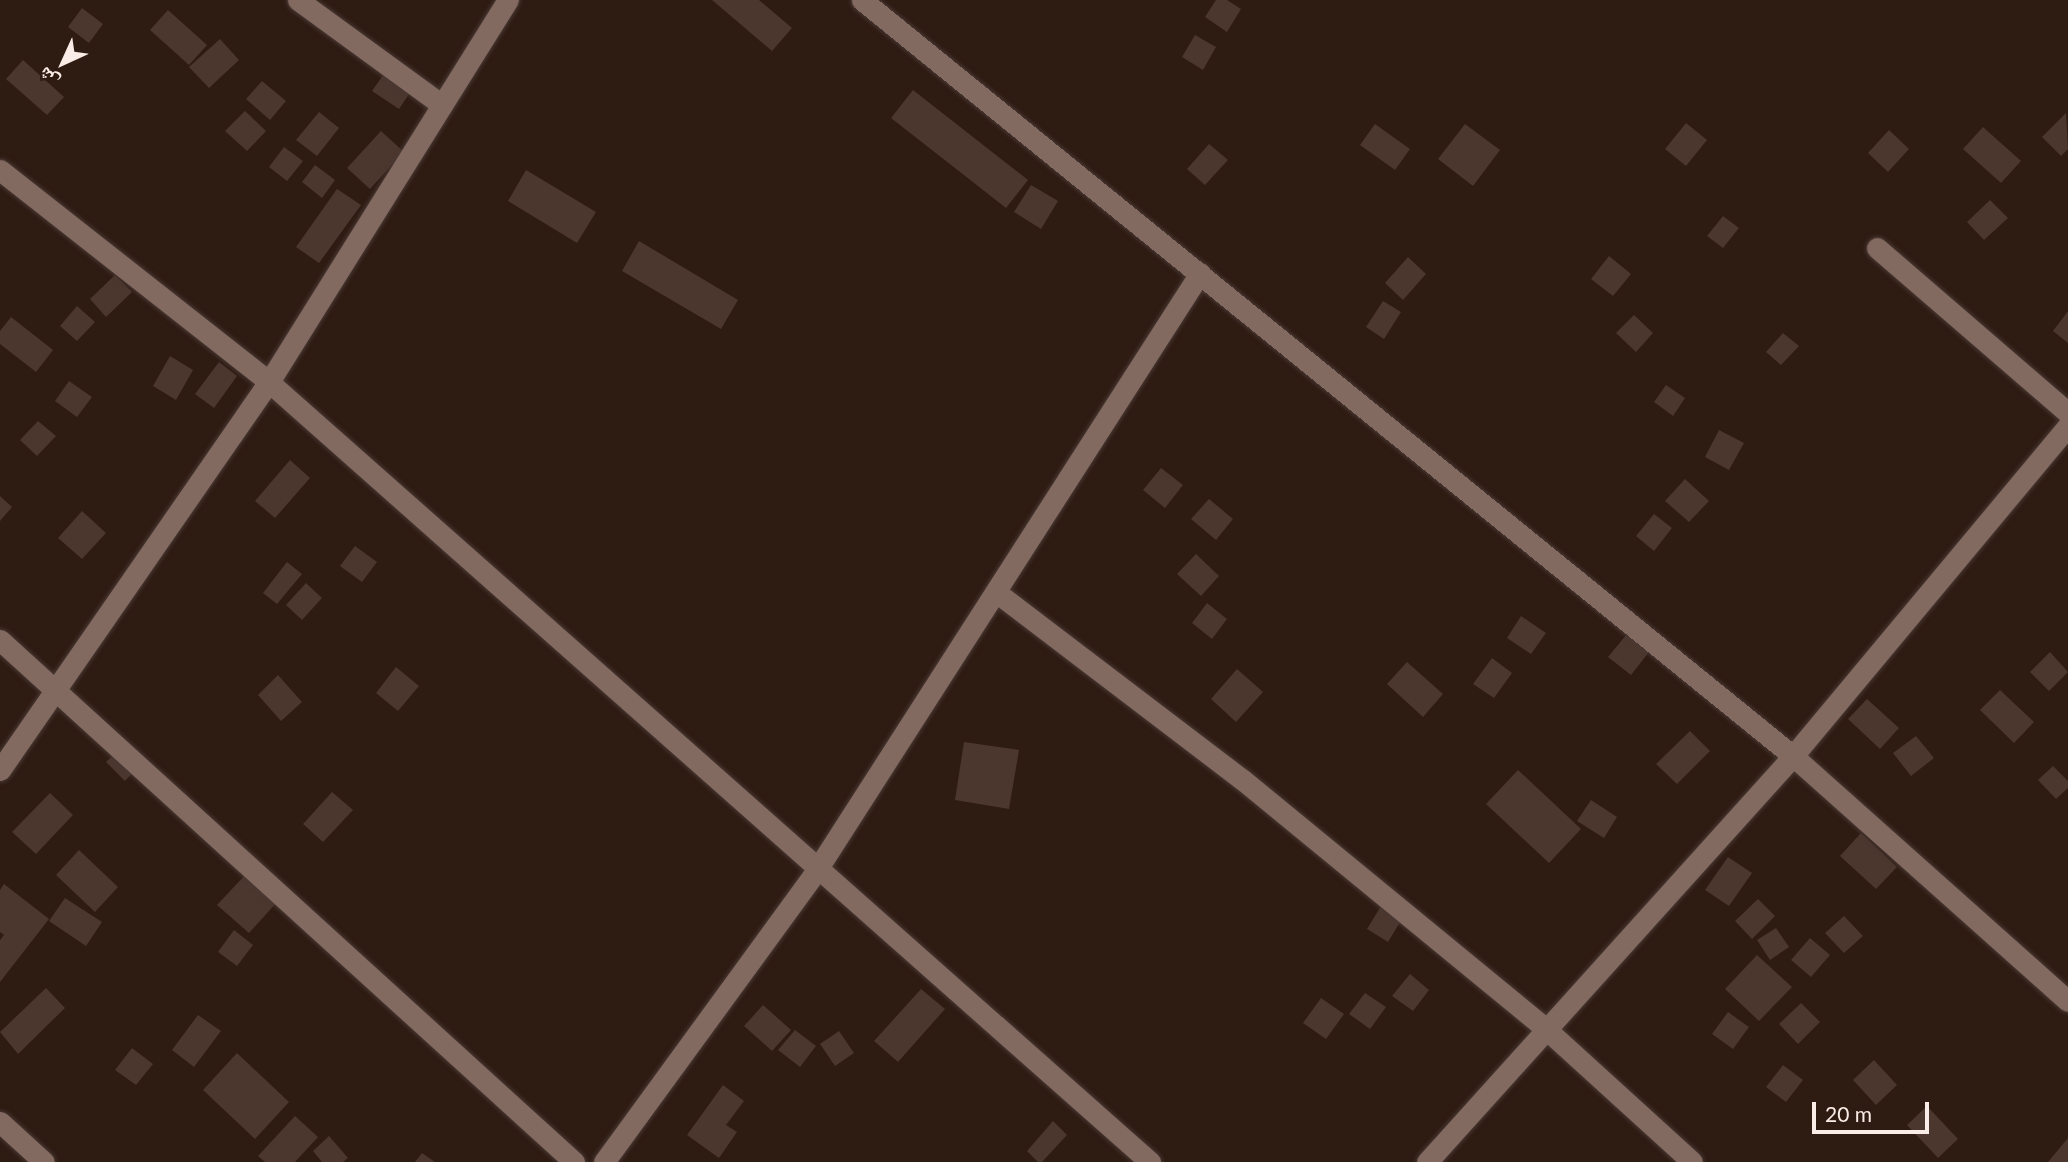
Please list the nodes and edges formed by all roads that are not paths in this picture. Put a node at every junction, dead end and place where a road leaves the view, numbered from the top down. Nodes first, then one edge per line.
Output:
1 (298, 0) edge
2 (508, 0) edge
3 (862, 0) edge
4 (442, 105) junction
5 (0, 170) edge
6 (1877, 248) dead end
7 (1200, 273) junction
8 (269, 382) junction
9 (2068, 413) edge
10 (2068, 426) edge
11 (996, 592) junction
12 (0, 640) edge
13 (55, 690) junction
14 (1793, 756) junction
15 (0, 770) edge
16 (818, 868) junction
17 (2068, 1001) edge
18 (1546, 1029) junction
19 (0, 1122) edge
20 (44, 1162) edge
21 (574, 1162) edge
22 (604, 1162) edge
23 (1150, 1162) edge
24 (1427, 1162) edge
25 (1692, 1162) edge

1 - 4 street
2 - 4 street
3 - 7 street
4 - 8 street
5 - 8 street
6 - 9 street
7 - 11 street
7 - 14 street
8 - 13 street
8 - 16 street
10 - 14 street
11 - 16 street
11 - 18 street
12 - 13 street
13 - 15 street
13 - 21 street
14 - 17 street
14 - 18 street
16 - 22 street
16 - 23 street
18 - 24 street
18 - 25 street
19 - 20 street

